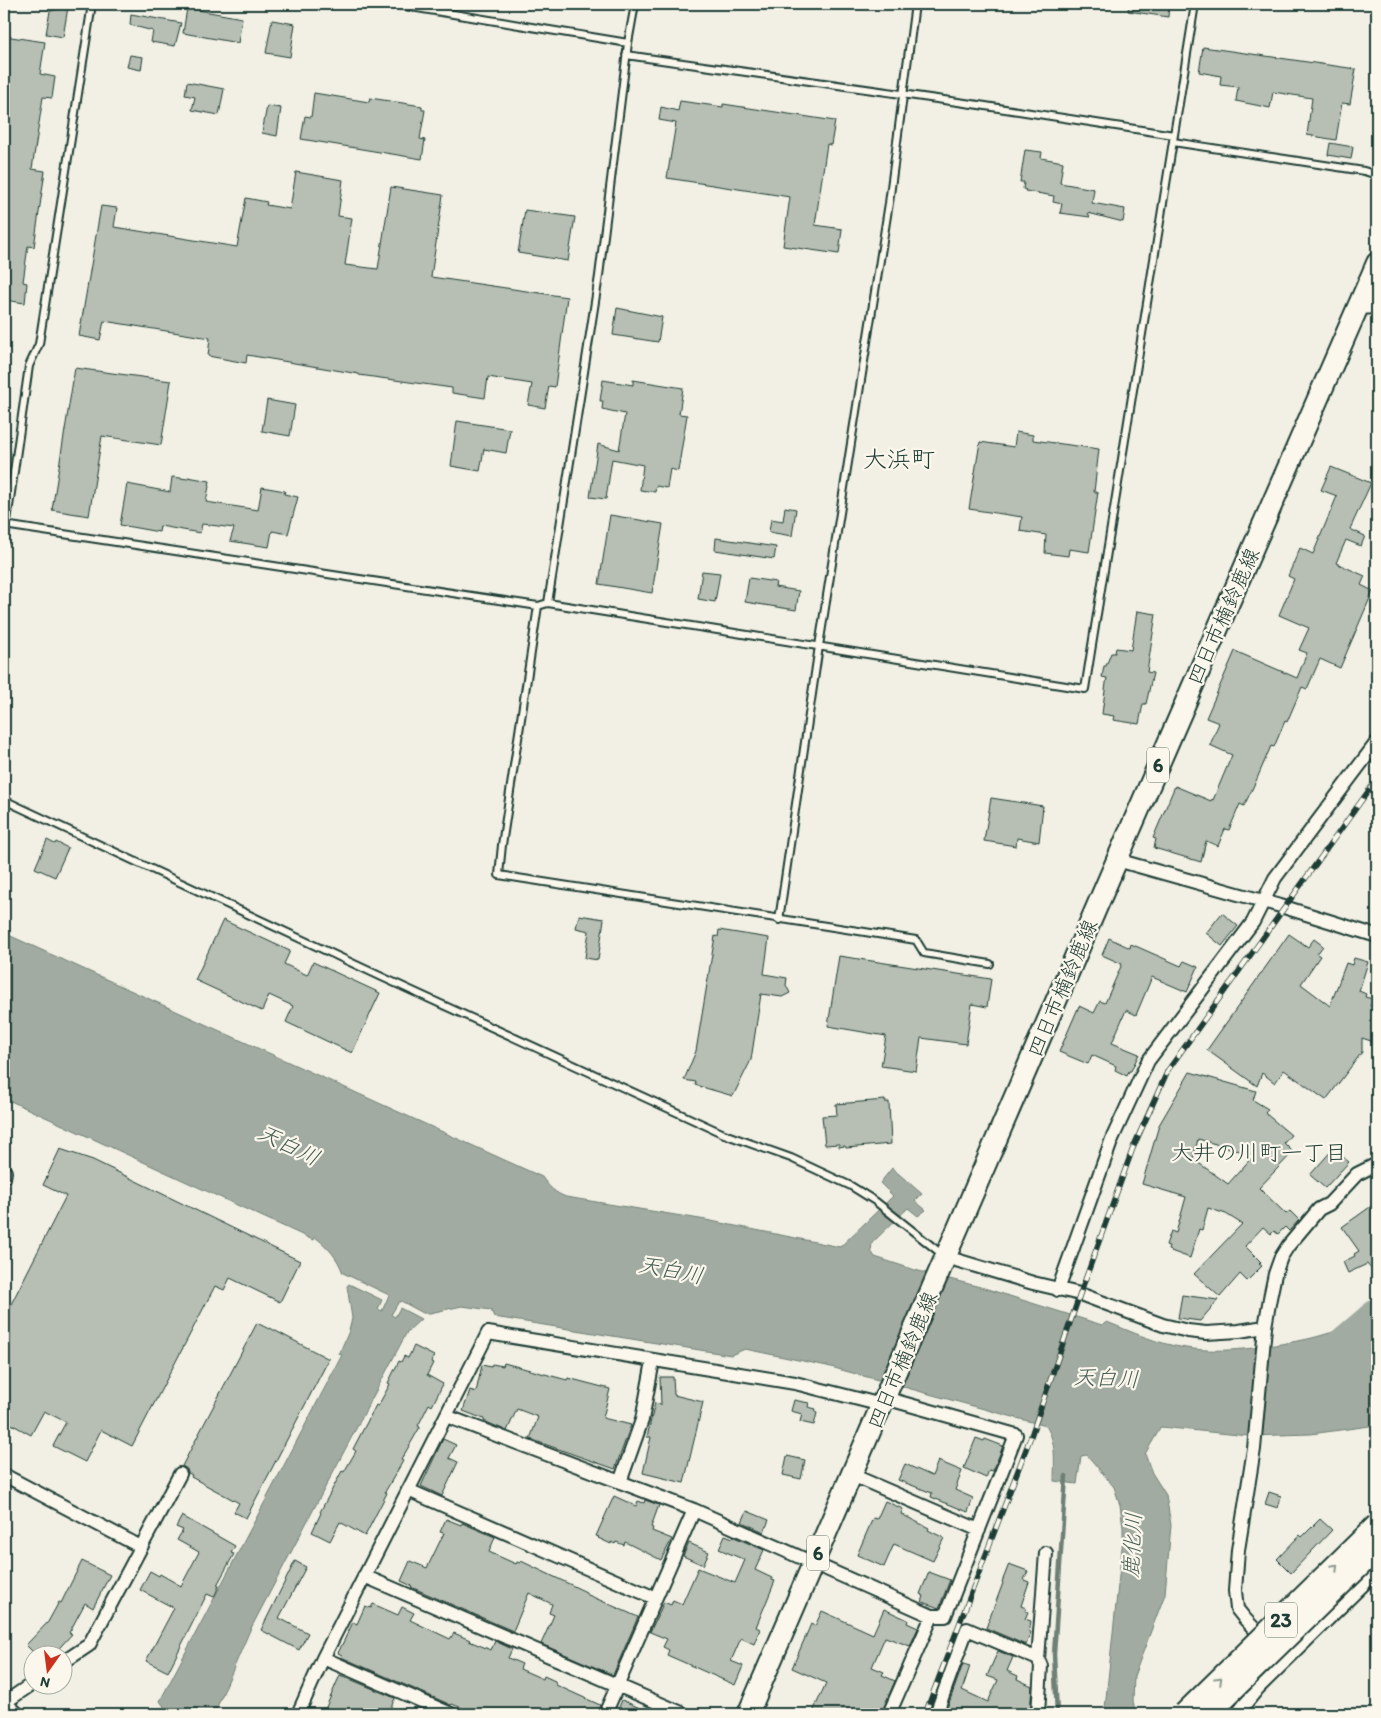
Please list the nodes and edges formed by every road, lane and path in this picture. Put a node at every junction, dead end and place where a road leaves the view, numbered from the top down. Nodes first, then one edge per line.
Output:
1 (92, 4) edge
2 (393, 4) edge
3 (635, 4) edge
4 (915, 4) edge
5 (1195, 4) edge
6 (628, 43) junction
7 (626, 55) junction
8 (902, 94) junction
9 (1173, 138) junction
10 (1377, 175) edge
11 (1377, 263) edge
12 (1368, 305) edge
13 (5, 525) edge
14 (4, 542) edge
15 (548, 603) junction
16 (538, 606) junction
17 (819, 646) junction
18 (1377, 742) edge
19 (4, 800) edge
20 (1117, 860) junction
21 (1264, 901) junction
22 (779, 920) junction
23 (1377, 936) edge
24 (990, 964) dead end
25 (1377, 1164) edge
26 (944, 1263) junction
27 (1058, 1290) junction
28 (1265, 1327) junction
29 (654, 1360) junction
30 (885, 1398) junction
31 (446, 1416) junction
32 (180, 1474) dead end
33 (4, 1475) edge
34 (852, 1475) junction
35 (620, 1482) junction
36 (408, 1490) junction
37 (694, 1510) junction
38 (1377, 1525) edge
39 (979, 1530) junction
40 (141, 1547) junction
41 (1377, 1549) edge
42 (1046, 1553) dead end
43 (814, 1564) junction
44 (1377, 1571) edge
45 (364, 1576) junction
46 (655, 1598) junction
47 (932, 1616) junction
48 (72, 1656) edge
49 (323, 1658) junction
50 (1038, 1659) junction
51 (1285, 1661) junction
52 (618, 1686) junction
53 (22, 1691) edge
54 (4, 1704) edge
55 (15, 1714) edge
56 (298, 1714) edge
57 (451, 1714) edge
58 (605, 1714) edge
59 (684, 1714) edge
60 (748, 1714) edge
61 (889, 1714) edge
62 (936, 1714) edge
63 (1038, 1714) edge
64 (1184, 1714) edge
65 (1208, 1714) edge
66 (1237, 1714) edge

1 - 13 lane
2 - 6 lane
3 - 6 lane
4 - 8 lane
5 - 9 lane
6 - 7 lane
7 - 8 lane
7 - 15 lane
8 - 9 lane
8 - 17 lane
9 - 10 lane
9 - 17 lane
11 - 12 main road, 四日市楠鈴鹿線 / 6
12 - 20 main road, 四日市楠鈴鹿線 / 6
13 - 14 lane
13 - 16 lane
15 - 16 lane
15 - 17 lane
16 - 22 lane
17 - 22 lane
18 - 21 street
19 - 26 lane
20 - 21 street
20 - 26 main road, 四日市楠鈴鹿線 / 6
21 - 23 street
21 - 27 street
22 - 24 lane
25 - 28 street
26 - 27 street
26 - 30 main road, 四日市楠鈴鹿線 / 6
27 - 28 street
28 - 51 street
29 - 30 street
29 - 31 street
29 - 35 street
30 - 34 main road, 四日市楠鈴鹿線 / 6
30 - 39 street
31 - 35 street
31 - 36 street
32 - 40 street
33 - 40 street
34 - 39 street
34 - 43 main road, 四日市楠鈴鹿線 / 6
35 - 37 street
36 - 45 street
36 - 46 street
37 - 43 street
37 - 46 street
64 -> 38 highway, 23, bridge
39 - 47 street
40 - 48 street
41 - 65 highway, 23, bridge
42 - 50 street
43 - 47 street
43 - 60 main road, 四日市楠鈴鹿線 / 6
44 - 51 street
45 - 49 street
45 - 52 street
46 - 52 street
47 - 61 street
49 - 56 street
49 - 57 street
50 - 62 street
50 - 63 street
51 - 66 street
52 - 58 street
52 - 59 street
53 - 54 street
54 - 55 street

